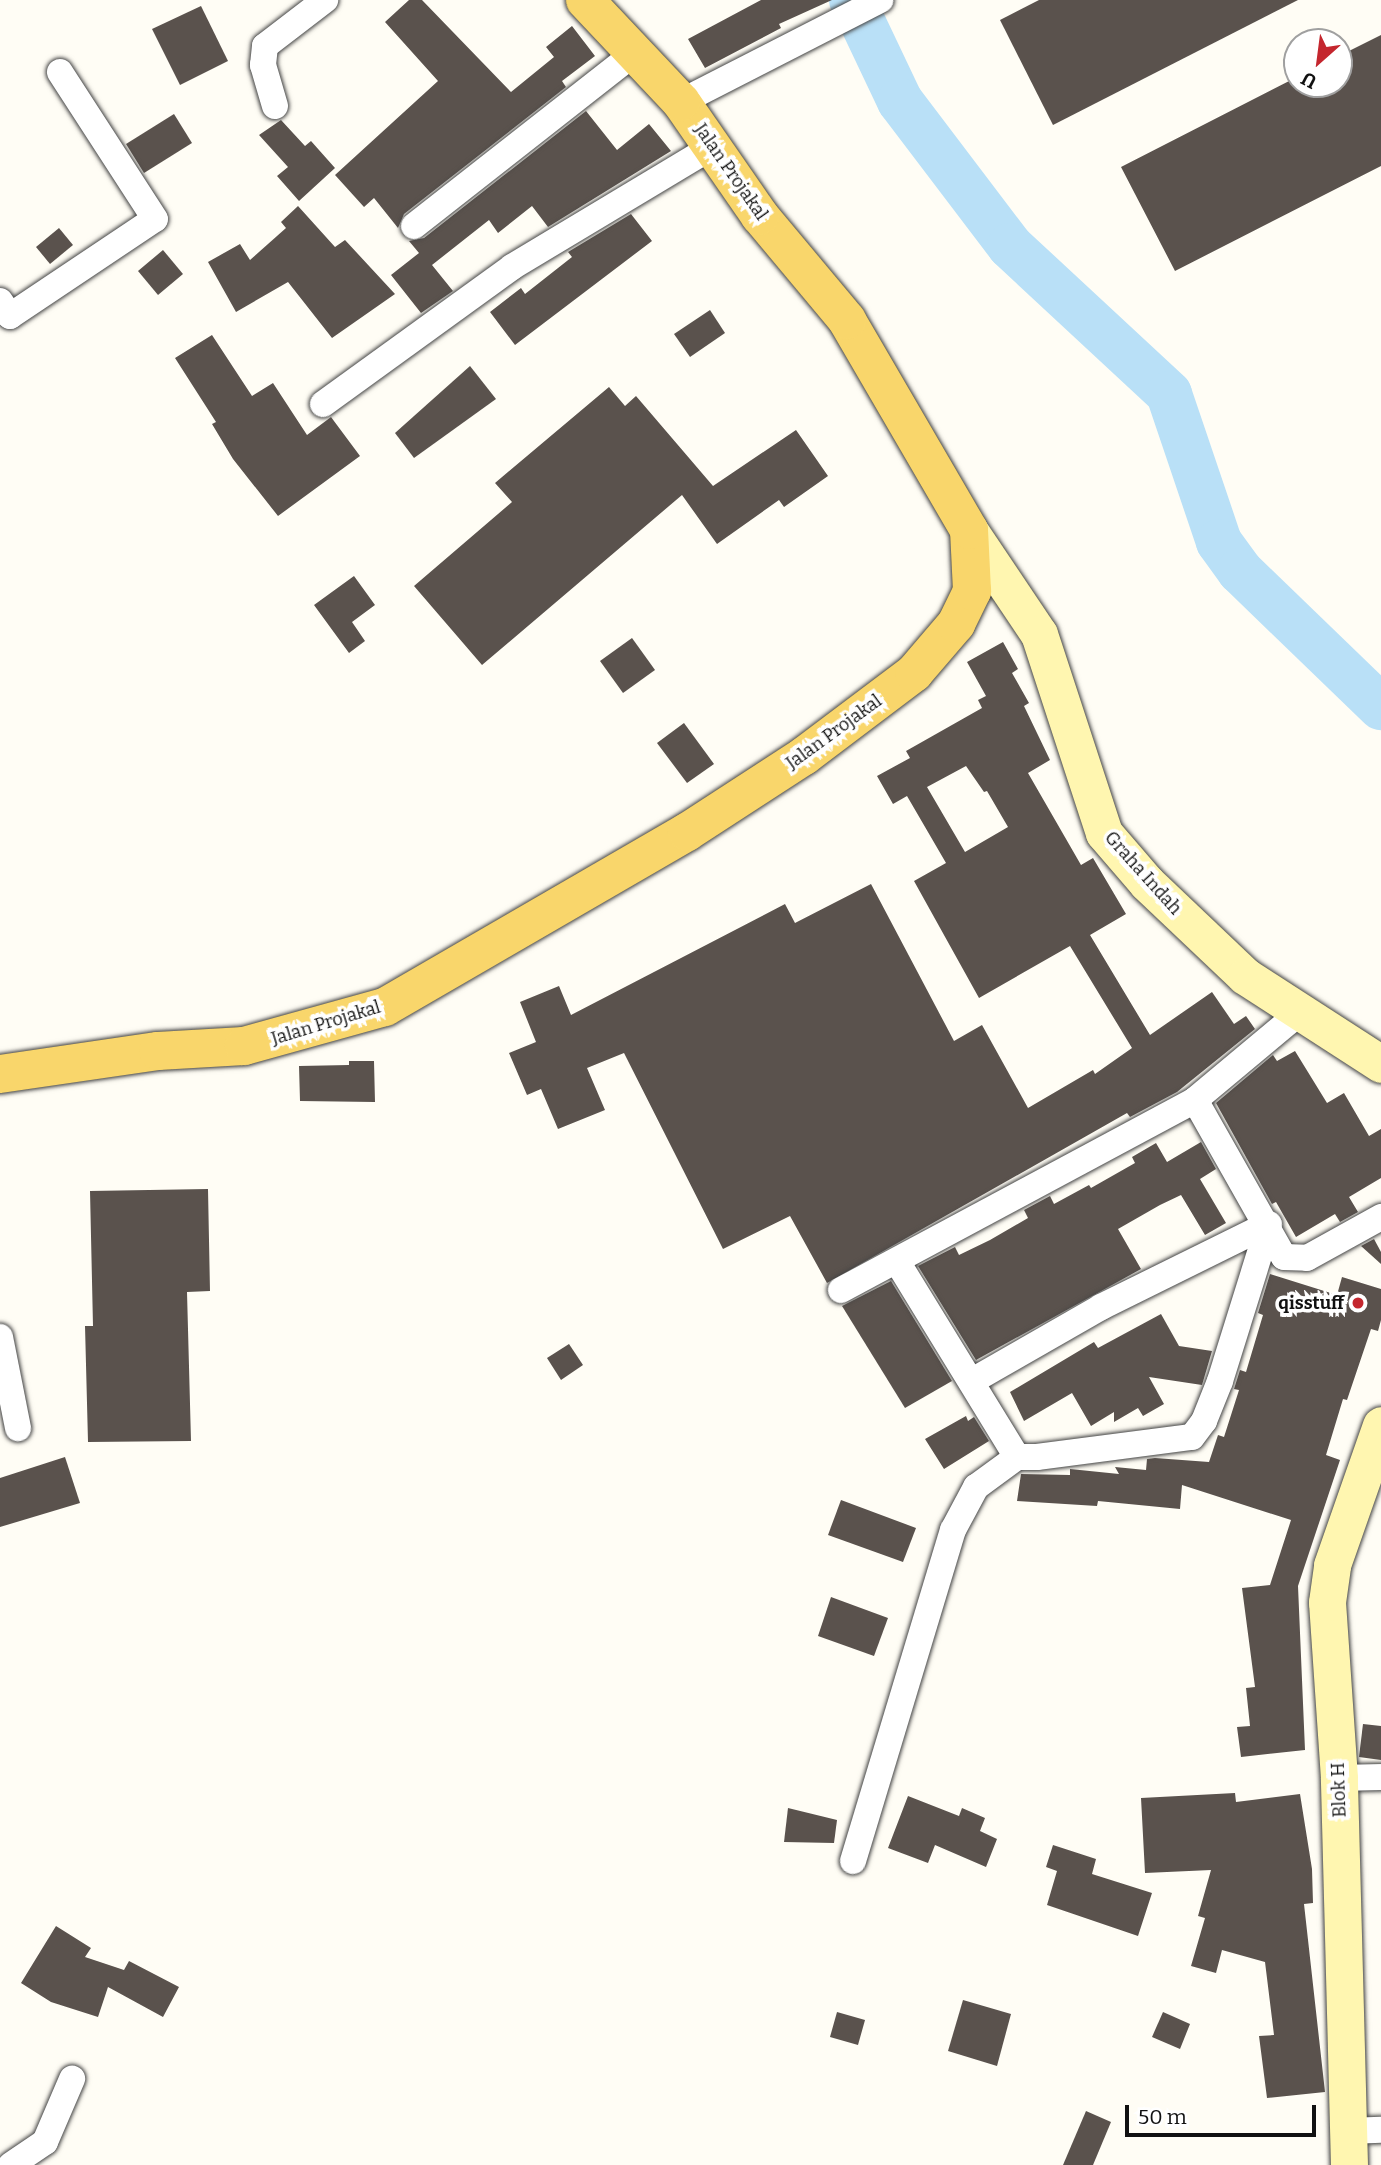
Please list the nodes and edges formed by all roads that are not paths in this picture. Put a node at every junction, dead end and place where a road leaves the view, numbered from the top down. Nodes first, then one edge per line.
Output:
1 (325, 0) edge
2 (585, 0) edge
3 (876, 2) edge
4 (635, 53) junction
5 (60, 72) dead end
6 (681, 102) junction
7 (275, 106) dead end
8 (712, 147) junction
9 (414, 226) dead end
10 (0, 301) edge
11 (323, 404) dead end
12 (969, 530) junction
13 (1299, 1013) junction
14 (1381, 1064) edge
15 (0, 1074) edge
16 (1195, 1100) junction
17 (1381, 1217) edge
18 (1269, 1224) junction
19 (898, 1263) junction
20 (841, 1290) dead end
21 (0, 1337) edge
22 (972, 1381) junction
23 (1381, 1425) edge
24 (18, 1428) dead end
25 (1017, 1457) junction
26 (1381, 1777) edge
27 (1339, 1778) junction
28 (853, 1861) dead end
29 (72, 2079) dead end
30 (1359, 2142) edge
31 (11, 2165) edge

1 - 7 street
2 - 4 main road, Jalan Projakal
3 - 6 street
4 - 6 main road, Jalan Projakal
4 - 9 street
5 - 10 street
6 - 8 main road, Jalan Projakal
8 - 11 street
8 - 12 main road, Jalan Projakal
12 - 13 street, Graha Indah
12 - 15 main road, Jalan Projakal
13 - 14 street, Graha Indah
13 - 16 street
16 - 18 street
16 - 19 street
17 - 18 street
18 - 22 street
18 - 25 street
19 - 20 street
19 - 22 street
21 - 24 street
22 - 25 street
23 - 27 street, Blok H
25 - 28 street
26 - 27 street
27 - 30 street, Blok H
29 - 31 street

